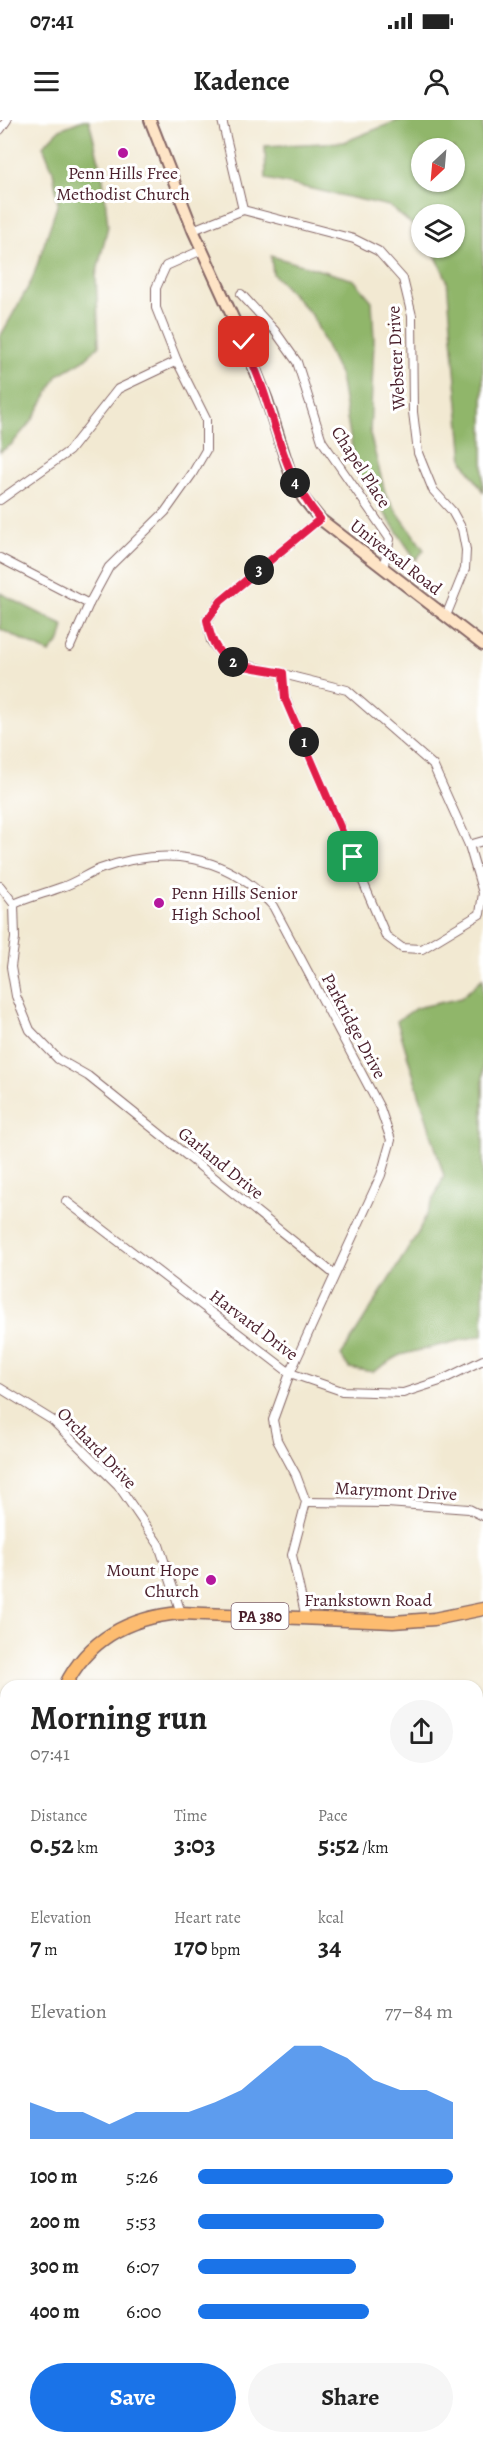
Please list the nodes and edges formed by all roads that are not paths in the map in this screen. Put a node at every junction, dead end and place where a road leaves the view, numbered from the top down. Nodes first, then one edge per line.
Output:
1 (7, 120) edge
2 (150, 120) edge
3 (222, 120) edge
4 (0, 130) edge
5 (243, 210) junction
6 (193, 230) junction
7 (202, 250) junction
8 (241, 294) dead end
9 (177, 361) junction
10 (0, 500) edge
11 (320, 519) junction
12 (0, 558) edge
13 (383, 568) junction
14 (89, 604) junction
15 (446, 616) junction
16 (483, 645) edge
17 (70, 647) dead end
18 (283, 673) junction
19 (483, 842) edge
20 (470, 845) junction
21 (0, 886) edge
22 (14, 904) junction
23 (66, 1201) dead end
24 (334, 1274) junction
25 (483, 1360) edge
26 (290, 1373) junction
27 (0, 1388) edge
28 (306, 1502) junction
29 (483, 1516) edge
30 (483, 1609) edge
31 (181, 1613) junction
32 (306, 1618) junction
33 (68, 1680) edge

1 - 4 street
2 - 6 street, Universal Road
3 - 5 street
5 - 6 street
5 - 15 street, Webster Drive
6 - 7 street, Universal Road
7 - 9 street
7 - 11 street, Universal Road
8 - 13 street, Chapel Place
9 - 10 street
9 - 14 street
11 - 13 street, Universal Road
11 - 18 street
12 - 14 street
13 - 15 street, Universal Road
14 - 17 street
15 - 16 street, Universal Road
18 - 20 street
18 - 20 street
19 - 20 street
21 - 22 street
22 - 24 street, Garland Drive
22 - 24 street, Parkridge Drive
23 - 26 street, Harvard Drive
24 - 26 street, Parkridge Drive
25 - 26 street, Harvard Drive
26 - 28 street, Parkridge Drive
27 - 31 street, Orchard Drive
28 - 29 street, Marymont Drive
28 - 32 street
30 - 32 main road, Frankstown Road / PA 380
31 - 32 main road, Frankstown Road / PA 380
31 - 33 main road, Frankstown Road / PA 380

